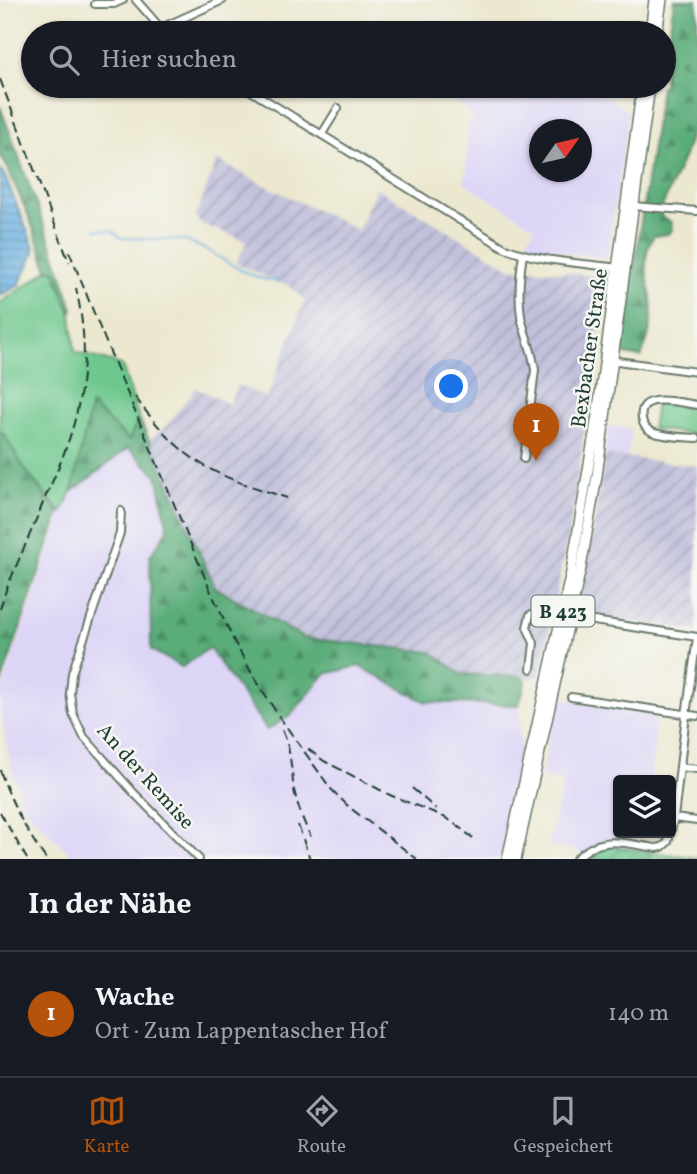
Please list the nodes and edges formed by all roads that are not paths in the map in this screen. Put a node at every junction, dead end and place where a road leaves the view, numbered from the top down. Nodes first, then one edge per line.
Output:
1 (123, 0) edge
2 (136, 0) edge
3 (223, 0) edge
4 (654, 0) edge
5 (662, 0) edge
6 (95, 4) dead end
7 (154, 21) edge
8 (182, 21) edge
9 (651, 21) edge
10 (659, 21) edge
11 (262, 98) edge
12 (641, 98) edge
13 (648, 98) edge
14 (338, 108) dead end
15 (321, 134) junction
16 (630, 206) junction
17 (697, 211) edge
18 (523, 254) junction
19 (622, 268) junction
20 (609, 360) junction
21 (697, 372) edge
22 (697, 405) edge
23 (697, 439) edge
24 (524, 459) dead end
25 (121, 511) dead end
26 (566, 616) junction
27 (697, 637) edge
28 (531, 669) dead end
29 (570, 697) dead end
30 (685, 715) junction
31 (697, 716) edge
32 (680, 767) junction
33 (697, 769) edge
34 (676, 801) edge
35 (676, 818) edge
36 (697, 821) edge
37 (670, 838) edge
38 (199, 859) edge
39 (507, 859) edge
40 (516, 859) edge
41 (576, 859) edge

1 - 6 street
2 - 7 street
3 - 8 street
4 - 9 main road
5 - 10 main road
11 - 15 street
12 - 16 main road, Bexbacher Straße / B 423
13 - 16 main road, Bexbacher Straße
14 - 15 street
15 - 18 street
16 - 17 street
16 - 19 main road, Bexbacher Straße / B 423
16 - 19 main road, Bexbacher Straße / B 423
18 - 19 street
18 - 24 street
19 - 20 main road, Bexbacher Straße / B 423
20 - 21 street
20 - 26 main road, Bexbacher Straße / B 423
22 - 23 street
25 - 38 street, An der Remise
26 - 27 street
26 - 28 street
26 - 39 main road, Bexbacher Straße / B 423
26 - 40 main road, Bexbacher Straße / B 423
27 - 30 street
29 - 30 street
30 - 31 street
30 - 32 street
32 - 33 street
32 - 34 street
35 - 36 street
37 - 41 street

